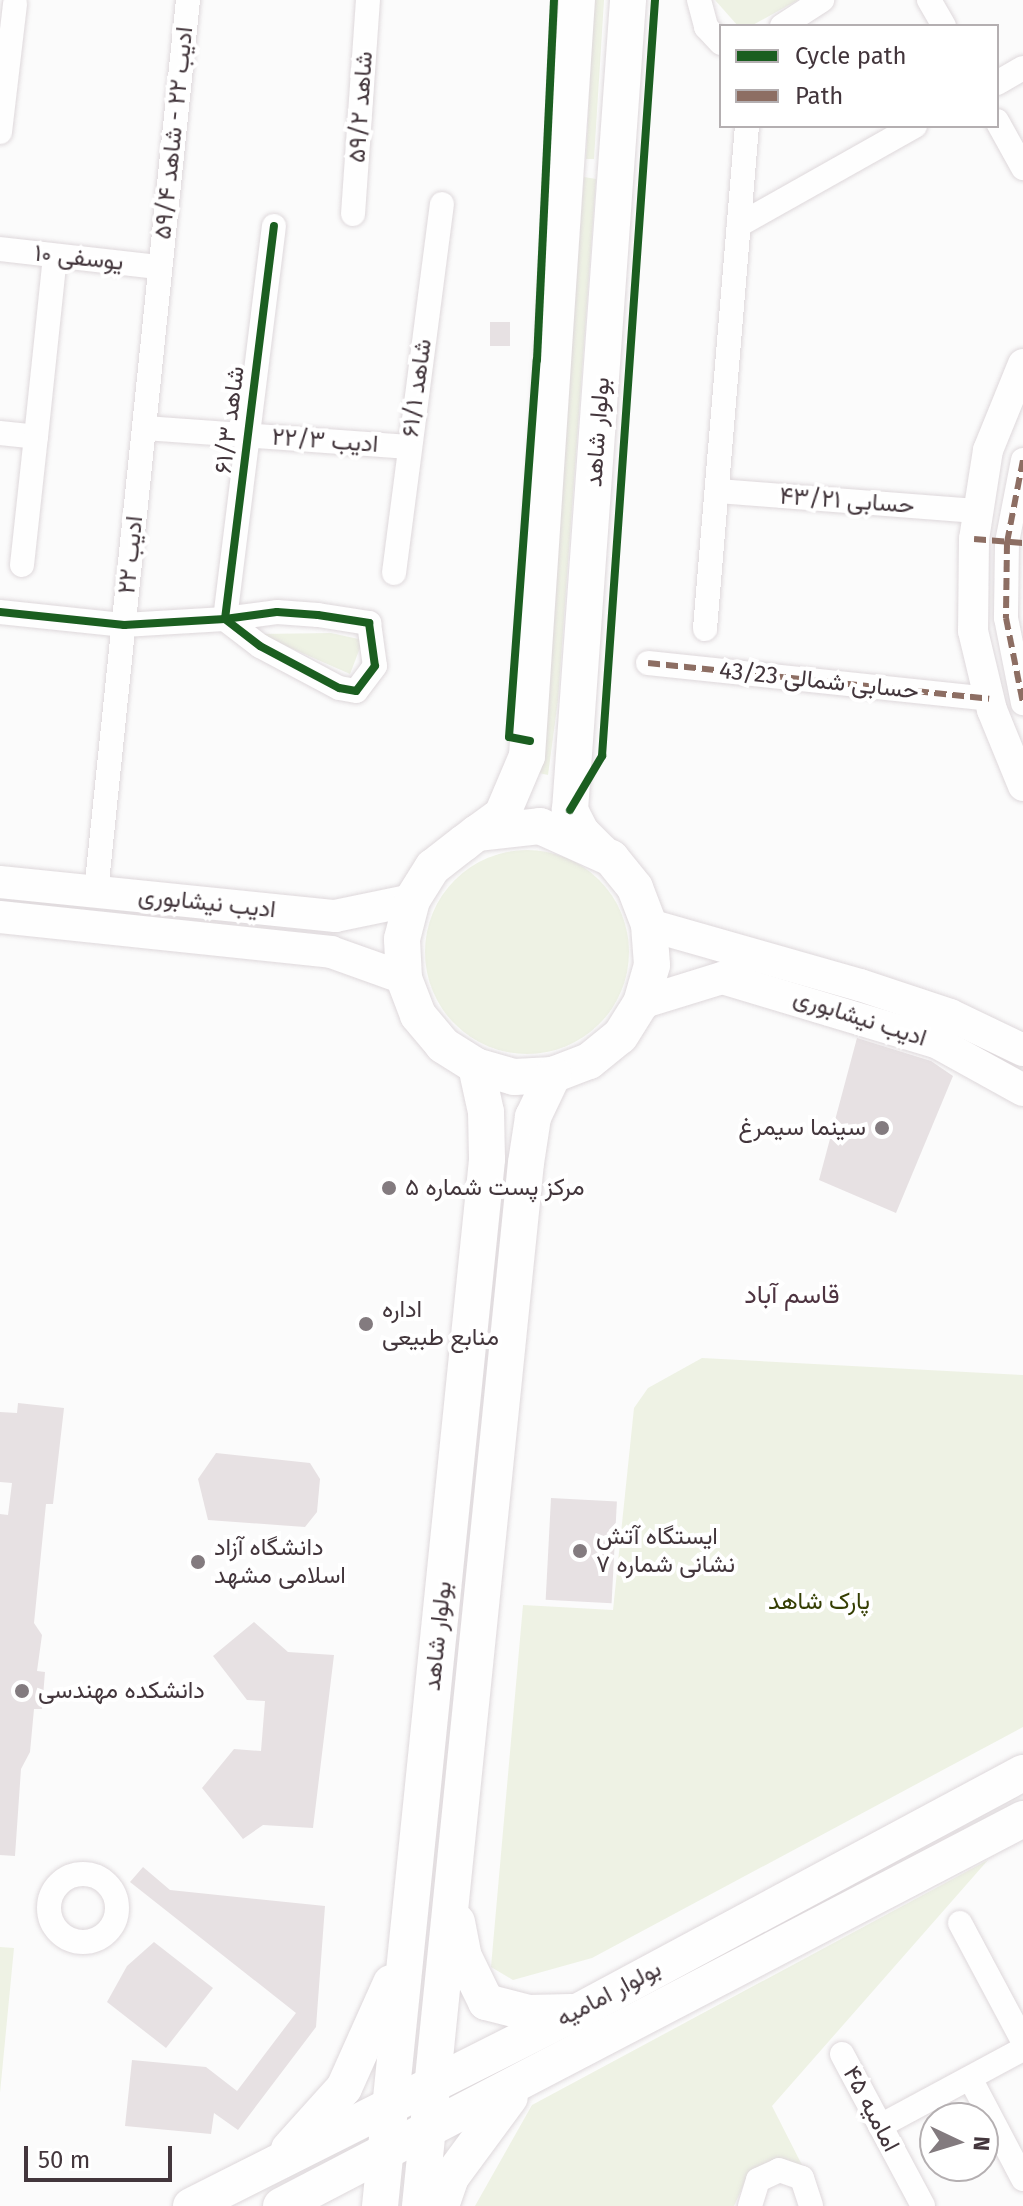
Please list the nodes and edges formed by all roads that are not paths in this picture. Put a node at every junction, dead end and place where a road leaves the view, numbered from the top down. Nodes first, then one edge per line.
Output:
1 (188, 0) edge
2 (368, 0) edge
3 (577, 0) edge
4 (628, 0) edge
5 (699, 0) edge
6 (822, 0) edge
7 (929, 0) edge
8 (15, 4) dead end
9 (785, 24) edge
10 (943, 24) edge
11 (719, 41) edge
12 (1023, 68) edge
13 (999, 82) edge
14 (999, 125) edge
15 (747, 128) edge
16 (911, 128) edge
17 (0, 132) edge
18 (1023, 168) edge
19 (442, 204) dead end
20 (353, 214) dead end
21 (739, 225) junction
22 (274, 226) dead end
23 (0, 249) edge
24 (55, 257) junction
25 (159, 267) junction
26 (1023, 364) edge
27 (145, 428) junction
28 (0, 433) edge
29 (248, 436) junction
30 (36, 437) junction
31 (409, 447) junction
32 (1023, 460) edge
33 (717, 491) junction
34 (975, 525) junction
35 (1015, 543) edge
36 (22, 565) dead end
37 (394, 573) dead end
38 (0, 612) edge
39 (225, 619) junction
40 (124, 625) junction
41 (705, 629) dead end
42 (648, 663) dead end
43 (989, 699) junction
44 (1023, 703) edge
45 (1023, 786) edge
46 (477, 833) junction
47 (602, 853) junction
48 (0, 882) edge
49 (96, 892) junction
50 (412, 900) junction
51 (0, 917) edge
52 (649, 925) junction
53 (404, 978) junction
54 (641, 1003) junction
55 (1023, 1050) edge
56 (476, 1066) junction
57 (553, 1075) junction
58 (1023, 1090) edge
59 (1023, 1773) edge
60 (1023, 1819) edge
61 (452, 1890) junction
62 (960, 1923) dead end
63 (409, 1924) junction
64 (577, 2012) junction
65 (1023, 2041) edge
66 (1023, 2049) edge
67 (842, 2054) dead end
68 (970, 2078) junction
69 (522, 2083) junction
70 (432, 2085) junction
71 (391, 2106) junction
72 (880, 2126) junction
73 (428, 2131) junction
74 (386, 2153) junction
75 (272, 2166) junction
76 (1023, 2179) edge
77 (191, 2206) edge
78 (281, 2206) edge
79 (380, 2206) edge
80 (420, 2206) edge
81 (441, 2206) edge
82 (750, 2206) edge
83 (811, 2206) edge
84 (923, 2206) edge

1 - 25 street, ادیب ۲۲ - شاهد ۵۹/۴
2 - 20 street, شاهد ۵۹/۲
3 - 46 main road, بولوار شاهد
4 - 47 main road, بولوار شاهد
5 - 11 street
6 - 9 street
7 - 10 street
8 - 17 street
12 - 13 street
14 - 18 street
15 - 21 street
16 - 21 street
19 - 31 street, شاهد ۶۱/۱
21 - 33 street
22 - 29 street, شاهد ۶۱/۳
23 - 24 street, یوسفی ۱۰
24 - 25 street, یوسفی ۱۰
24 - 30 street
25 - 27 street, ادیب ۲۲
26 - 34 street
27 - 29 street, ادیب ۲۲/۳
27 - 40 street, ادیب ۲۲
28 - 30 street
29 - 31 street, ادیب ۲۲/۳
29 - 39 street, شاهد ۶۱/۳
30 - 36 street
31 - 37 street, شاهد ۶۱/۱
32 - 35 street
33 - 34 street, حسابی ۴۳/۲۱
33 - 41 street
34 - 35 street, حسابی ۴۳/۲۱
34 - 43 street
35 - 44 street
38 - 40 street
39 - 39 street
39 - 40 street
40 - 49 street, ادیب ۲۲
42 - 43 street, حسابی شمالی 43/23
43 - 45 street
46 - 47 main road
46 - 50 main road
47 - 52 main road
48 - 49 main road, ادیب نیشابوری
49 - 50 main road, ادیب نیشابوری
50 - 53 main road
51 - 53 main road, ادیب نیشابوری
52 - 54 main road
52 - 55 main road, ادیب نیشابوری
53 - 56 main road
54 - 57 main road
54 - 58 main road, ادیب نیشابوری
56 - 57 main road
56 - 63 main road, بولوار شاهد
57 - 61 main road, بولوار شاهد
59 - 64 main road, بولوار امامیه
60 - 69 main road, بولوار امامیه
61 - 64 main road
61 - 70 main road, بولوار شاهد
62 - 65 street
63 - 71 main road, بولوار شاهد
63 - 75 main road
64 - 70 main road, بولوار امامیه
66 - 68 street
67 - 72 street, امامیه ۴۵
68 - 72 street
68 - 76 street
69 - 73 main road, بولوار امامیه
69 - 81 main road
70 - 71 main road, بولوار امامیه
70 - 73 main road, بولوار شاهد
71 - 74 main road, بولوار شاهد
71 - 75 main road, بولوار امامیه
72 - 84 street, امامیه ۴۵
73 - 74 main road, بولوار امامیه
73 - 80 main road, بولوار شاهد
74 - 78 main road, بولوار امامیه
74 - 79 main road, بولوار شاهد
75 - 77 main road, بولوار امامیه
82 - 83 street

